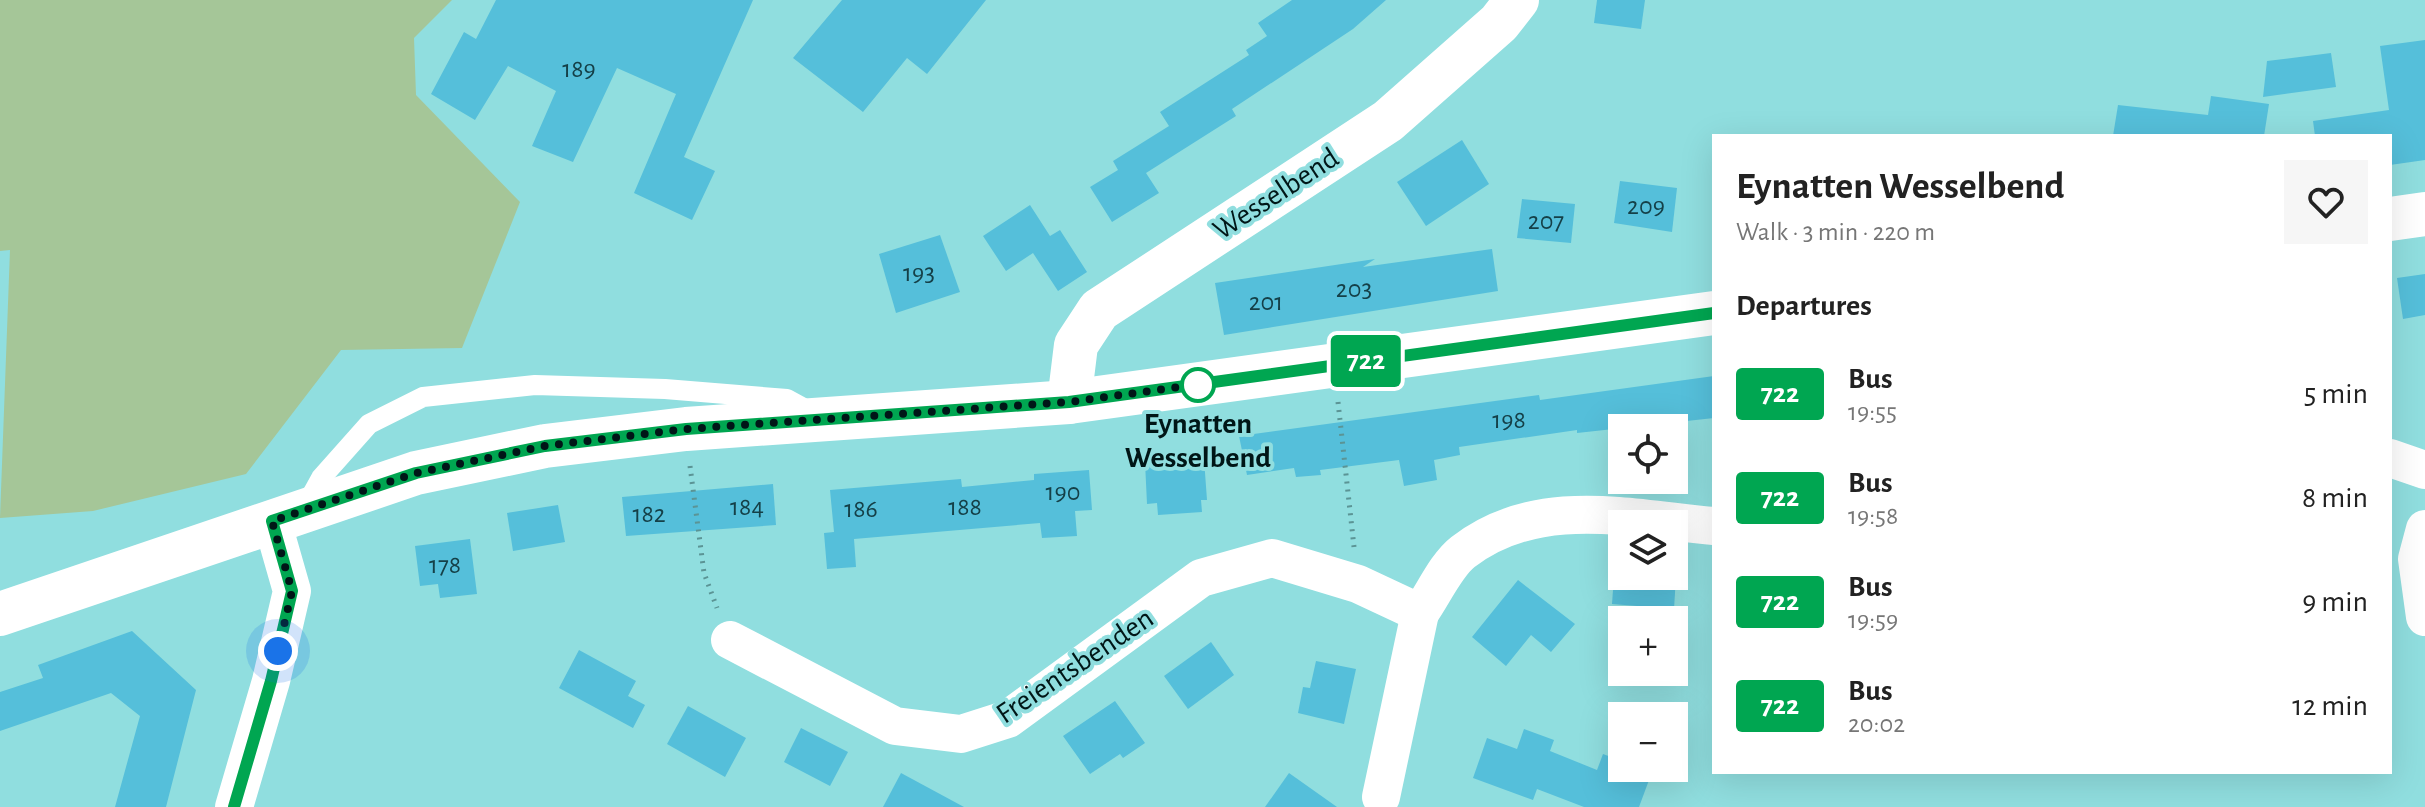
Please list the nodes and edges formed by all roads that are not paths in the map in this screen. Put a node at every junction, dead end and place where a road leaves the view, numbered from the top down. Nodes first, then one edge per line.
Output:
1 (1517, 0) edge
2 (2425, 214) edge
3 (2392, 219) edge
4 (1712, 313) edge
5 (1069, 402) junction
6 (824, 418) junction
7 (2392, 459) edge
8 (2425, 470) edge
9 (288, 516) junction
10 (1712, 526) edge
11 (2425, 529) edge
12 (1420, 613) junction
13 (0, 614) edge
14 (2425, 617) edge
15 (730, 640) road end
16 (1388, 804) edge
17 (234, 807) edge

1 - 5 street, Wesselbend
2 - 3 street
4 - 5 street
5 - 6 street
6 - 9 street
6 - 9 lane
7 - 8 street
9 - 13 street
9 - 17 street
10 - 12 street
11 - 14 street
12 - 15 street, Freientsbenden
12 - 16 street

